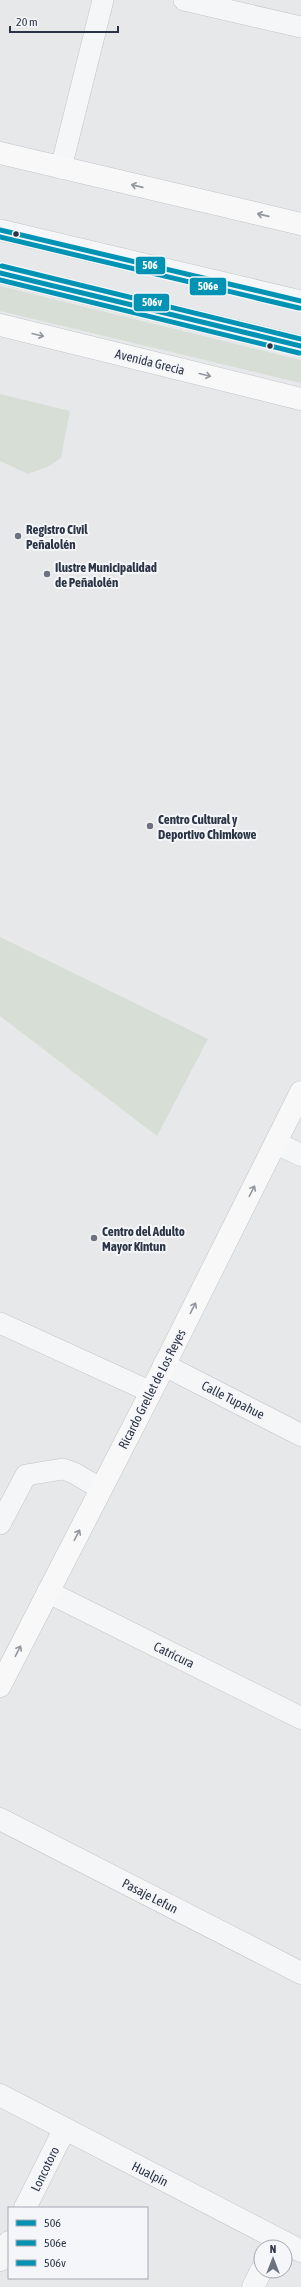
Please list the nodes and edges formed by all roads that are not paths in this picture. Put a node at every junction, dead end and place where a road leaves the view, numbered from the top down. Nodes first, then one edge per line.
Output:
1 (103, 0) edge
2 (184, 0) edge
3 (301, 27) edge
4 (0, 153) edge
5 (61, 168) junction
6 (301, 224) edge
7 (0, 230) edge
8 (0, 273) edge
9 (301, 302) edge
10 (0, 325) edge
11 (301, 346) edge
12 (301, 399) edge
13 (301, 1092) edge
14 (276, 1143) junction
15 (301, 1155) edge
16 (0, 1323) edge
17 (164, 1366) junction
18 (151, 1392) junction
19 (301, 1435) edge
20 (101, 1489) junction
21 (0, 1524) edge
22 (48, 1592) junction
23 (0, 1686) edge
24 (301, 1718) edge
25 (0, 1819) edge
26 (301, 1973) edge
27 (0, 2095) edge
28 (64, 2130) junction
29 (26, 2207) edge
30 (268, 2239) edge
31 (8, 2244) edge
32 (0, 2260) edge

1 - 5 lane
2 - 3 lane
4 - 5 street
6 -> 5 street
7 - 9 lane
8 - 11 lane
10 -> 12 street, Avenida Grecia
13 - 14 street, Ricardo Grellet de Los Reyes
14 - 15 street
17 -> 14 street, Ricardo Grellet de Los Reyes
16 - 18 lane
17 - 18 street, Ricardo Grellet de Los Reyes
17 - 19 street, Calle Tupahue
18 - 20 street, Ricardo Grellet de Los Reyes
20 - 21 lane
22 -> 20 street, Ricardo Grellet de Los Reyes
23 -> 22 street, Ricardo Grellet de Los Reyes
22 - 24 street, Catricura
25 - 26 street, Pasaje Lefun
27 - 28 street, Hualpín
28 - 29 street, Loncotoro
28 - 30 street, Hualpín
31 - 32 street

